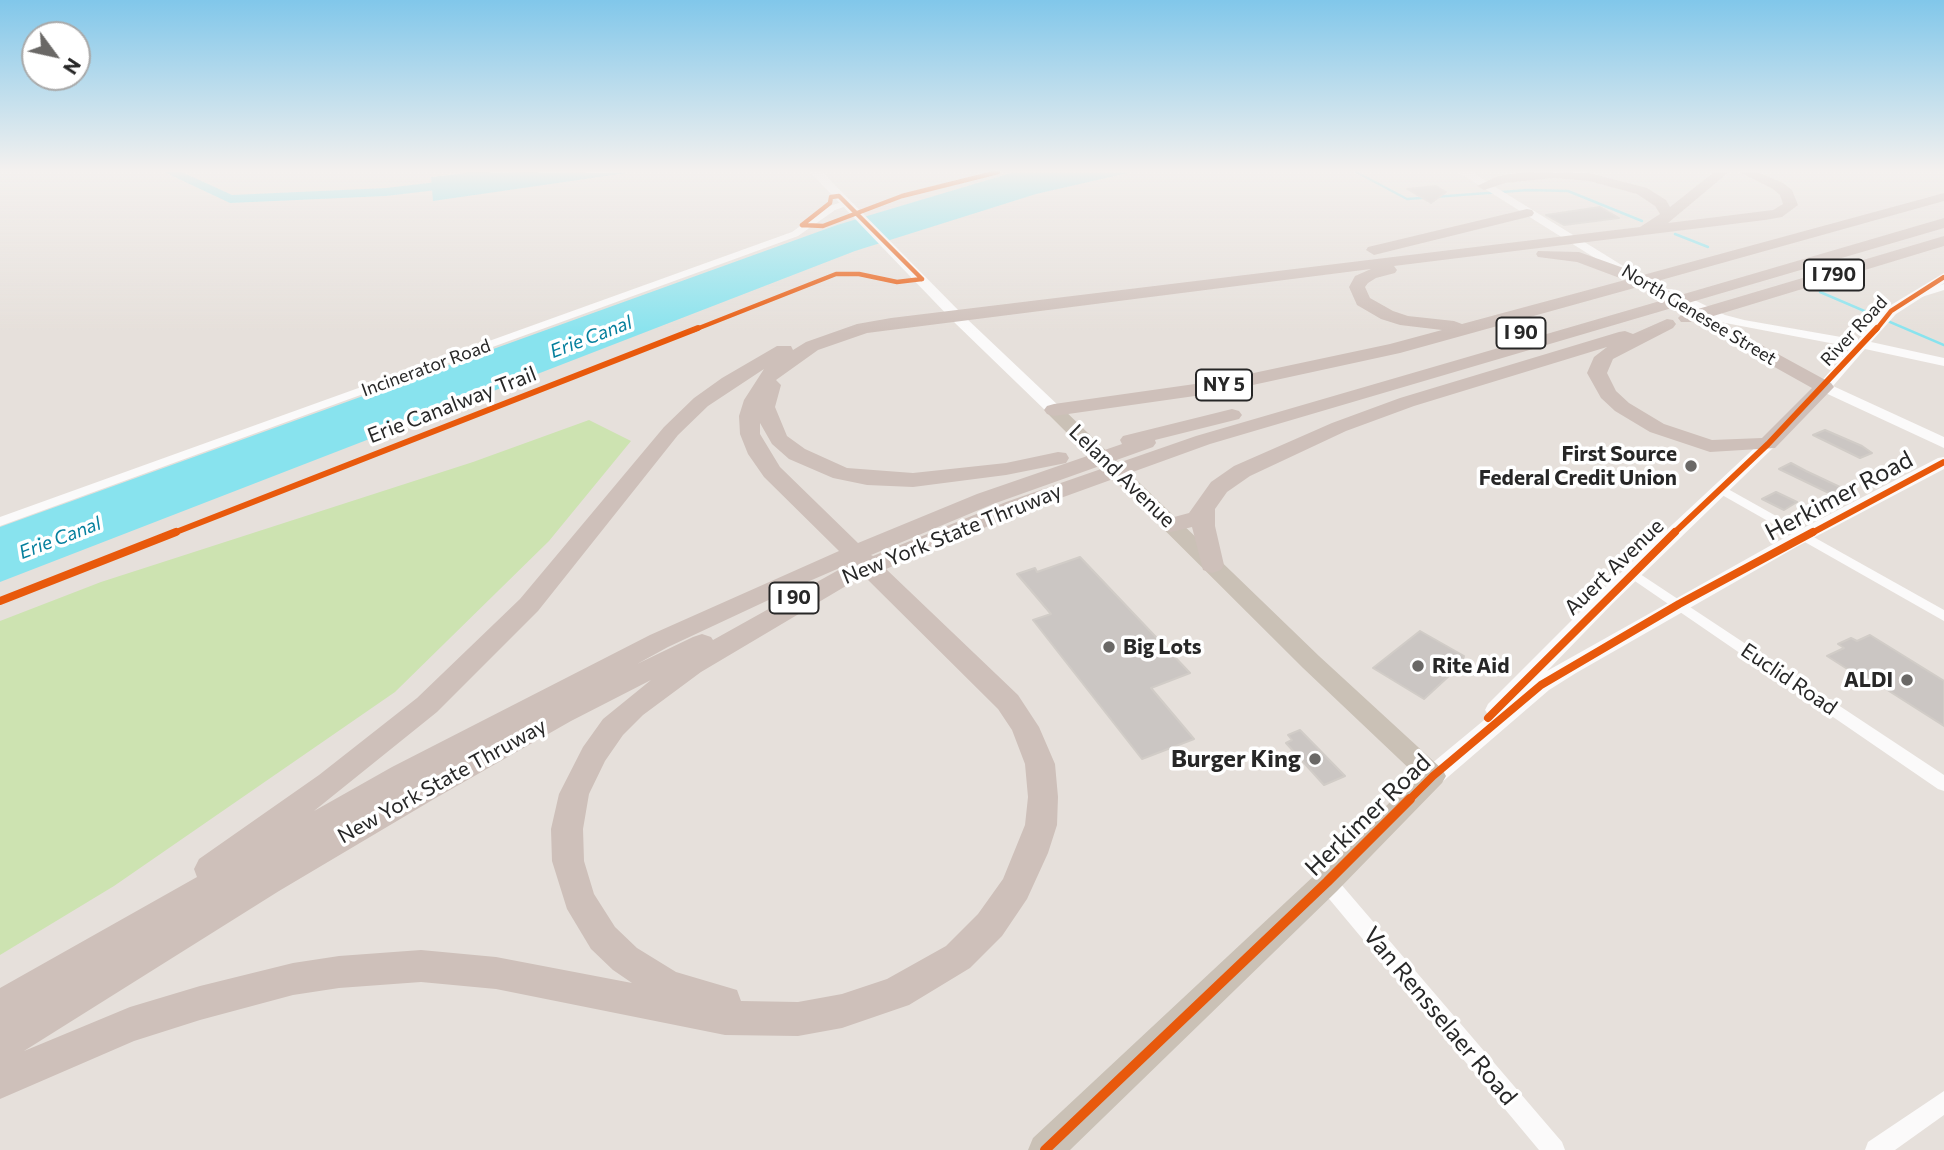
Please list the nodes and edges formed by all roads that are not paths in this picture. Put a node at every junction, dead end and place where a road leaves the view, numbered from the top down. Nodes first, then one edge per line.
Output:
1 (807, 226) edge
2 (868, 226) edge
3 (1473, 226) edge
4 (1547, 226) edge
5 (1650, 226) edge
6 (1679, 226) edge
7 (1840, 226) edge
8 (1903, 226) edge
9 (1934, 226) edge
10 (1587, 236) junction
11 (1944, 241) edge
12 (1400, 268) junction
13 (1269, 274) junction
14 (1944, 277) edge
15 (1628, 278) junction
16 (1944, 287) edge
17 (1690, 291) junction
18 (1907, 299) junction
19 (1663, 312) junction
20 (1493, 323) junction
21 (816, 341) junction
22 (1863, 345) junction
23 (1944, 362) edge
24 (1824, 387) junction
25 (1054, 410) junction
26 (1232, 415) junction
27 (1944, 443) edge
28 (1768, 444) junction
29 (1944, 462) edge
30 (1719, 488) junction
31 (1204, 510) junction
32 (0, 523) edge
33 (1171, 524) junction
34 (1804, 536) junction
35 (1212, 565) junction
36 (1634, 574) junction
37 (847, 575) junction
38 (900, 602) junction
39 (1679, 604) junction
40 (1944, 616) edge
41 (1433, 776) junction
42 (1944, 784) edge
43 (1327, 882) junction
44 (48, 979) junction
45 (0, 1007) edge
46 (0, 1045) edge
47 (0, 1080) edge
48 (1944, 1102) edge
49 (1056, 1146) edge
50 (1553, 1150) edge
51 (1877, 1150) edge

1 - 32 street, Incinerator Road
2 - 25 main road, Leland Avenue
3 - 13 highway
4 - 15 main road, North Genesee Street
5 - 10 highway
6 - 10 highway
7 - 15 highway, NY 5
8 - 17 highway, New York State Thruway / I 90
9 - 17 highway, New York State Thruway / I 90
10 - 13 highway
11 - 19 highway, I 790
12 - 13 highway
12 - 15 highway
12 - 20 highway
13 - 21 highway
14 - 18 main road, River Road
15 - 20 highway, NY 5
15 - 22 main road
15 - 24 highway, North Genesee Street
16 - 18 street
17 - 19 highway, New York State Thruway / I 90
18 - 22 main road, River Road
19 - 26 highway, New York State Thruway / I 90
19 - 28 highway
19 - 31 highway
19 - 37 highway, New York State Thruway / I 90
20 - 25 highway, NY 5
21 - 26 highway
21 - 38 highway
21 - 44 highway
22 - 23 main road
22 - 24 main road, River Road
24 - 27 main road, North Genesee Street
24 - 28 highway, Auert Avenue
25 - 33 main road, Leland Avenue
26 - 44 highway, New York State Thruway / I 90
28 - 30 main road, Auert Avenue
29 - 34 main road, Herkimer Road
30 - 34 street
30 - 36 main road, Auert Avenue
31 - 33 highway
31 - 35 highway
33 - 35 main road, Leland Avenue
34 - 39 main road, Herkimer Road
34 - 40 street
35 - 41 main road, Leland Avenue
36 - 39 street, Euclid Road
36 - 41 main road, Auert Avenue
37 - 38 highway
37 - 46 highway, New York State Thruway / I 90
38 - 47 highway
39 - 41 main road, Herkimer Road
39 - 42 street, Euclid Road
41 - 43 main road, Herkimer Road
43 - 49 main road, Herkimer Road
43 - 50 street, Van Rensselaer Road
44 - 45 highway, New York State Thruway / I 90
48 - 51 street

